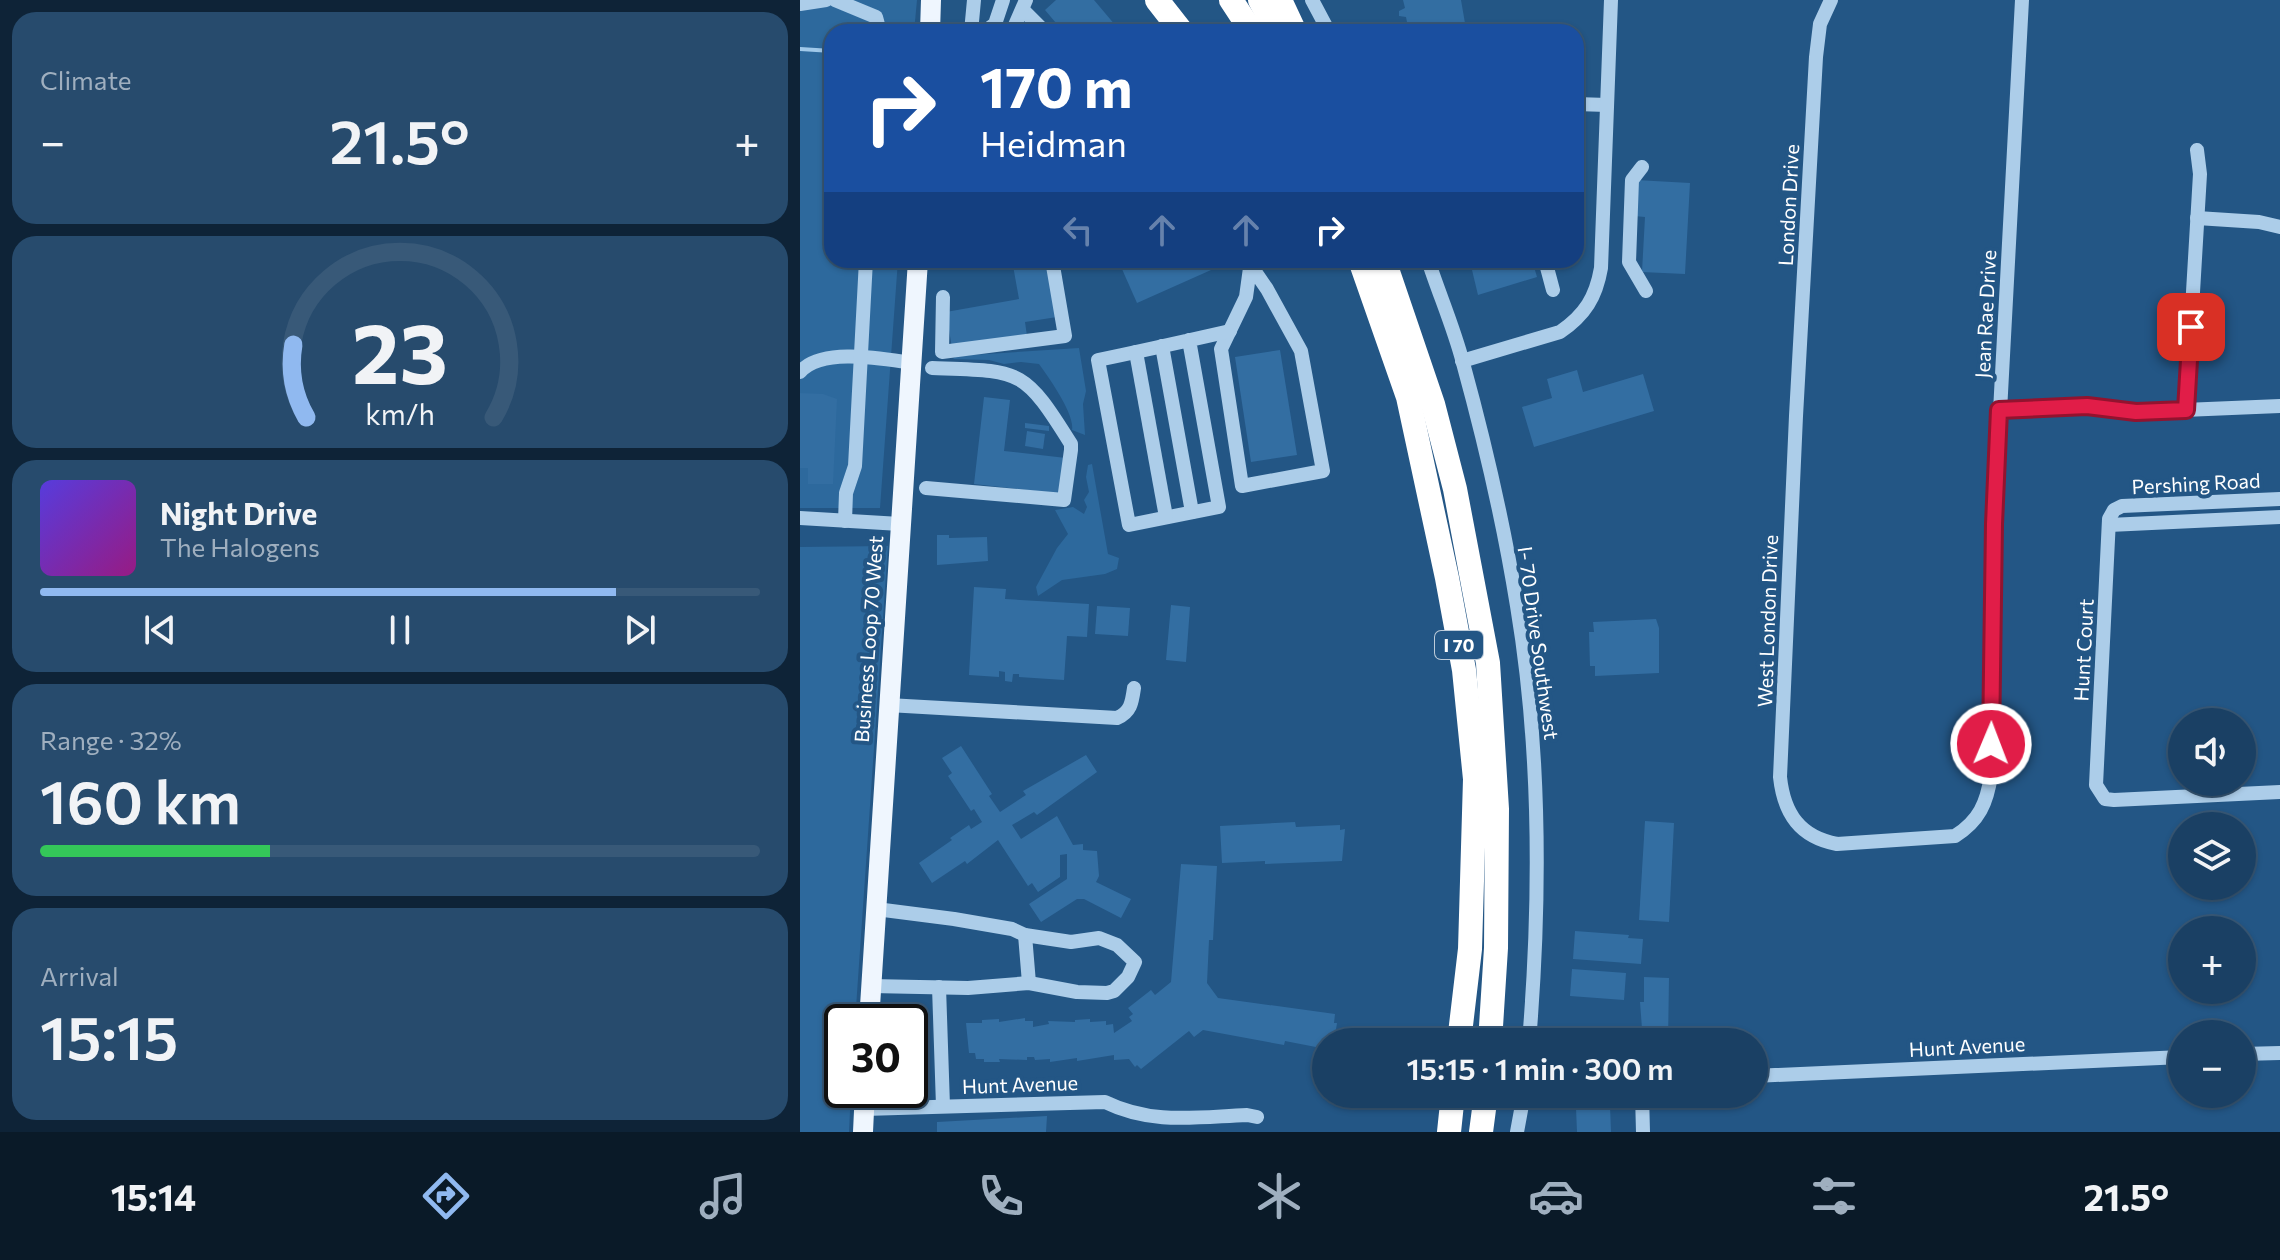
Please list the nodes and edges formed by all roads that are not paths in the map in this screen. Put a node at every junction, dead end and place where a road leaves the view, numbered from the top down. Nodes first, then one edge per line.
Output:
1 (826, 0) edge
2 (835, 0) edge
3 (872, 0) edge
4 (931, 0) edge
5 (974, 0) edge
6 (1003, 0) edge
7 (1157, 0) edge
8 (1231, 0) edge
9 (1260, 0) edge
10 (1280, 0) edge
11 (1312, 0) edge
12 (1611, 0) edge
13 (1831, 0) edge
14 (2022, 0) edge
15 (806, 2) edge
16 (1025, 5) edge
17 (876, 17) junction
18 (878, 24) edge
19 (930, 24) edge
20 (972, 24) edge
21 (995, 24) edge
22 (1014, 24) edge
23 (1039, 24) edge
24 (1176, 24) edge
25 (1247, 24) edge
26 (1273, 24) edge
27 (1291, 24) edge
28 (1325, 24) edge
29 (1584, 104) edge
30 (1607, 105) junction
31 (2197, 150) dead end
32 (1642, 167) dead end
33 (2197, 218) junction
34 (2280, 227) edge
35 (1602, 261) junction
36 (1629, 262) junction
37 (866, 268) edge
38 (918, 268) edge
39 (1053, 268) edge
40 (1248, 268) edge
41 (1251, 268) edge
42 (1349, 268) edge
43 (1363, 268) edge
44 (1387, 268) edge
45 (1431, 268) edge
46 (1547, 268) edge
47 (1553, 290) dead end
48 (1646, 291) dead end
49 (943, 297) dead end
50 (1382, 323) junction
51 (1230, 331) junction
52 (1189, 340) junction
53 (1162, 346) junction
54 (1136, 352) junction
55 (862, 356) junction
56 (1462, 361) junction
57 (922, 366) junction
58 (800, 372) edge
59 (2280, 406) edge
60 (1999, 410) junction
61 (2186, 410) junction
62 (1796, 416) joint
63 (926, 488) dead end
64 (2280, 499) edge
65 (2239, 501) junction
66 (2197, 503) junction
67 (2114, 510) joint
68 (1192, 512) junction
69 (1166, 517) junction
70 (2280, 517) edge
71 (800, 518) edge
72 (2240, 519) junction
73 (845, 521) junction
74 (2199, 521) junction
75 (900, 524) junction
76 (2109, 525) junction
77 (1134, 688) dead end
78 (888, 705) junction
79 (2280, 792) edge
80 (1797, 825) joint
81 (876, 909) junction
82 (1025, 935) junction
83 (1029, 983) junction
84 (871, 986) junction
85 (939, 987) junction
86 (870, 1004) edge
87 (1461, 1028) edge
88 (1491, 1028) edge
89 (1530, 1028) edge
90 (2280, 1053) edge
91 (2256, 1054) edge
92 (2168, 1058) edge
93 (1768, 1075) edge
94 (928, 1105) edge
95 (943, 1106) junction
96 (864, 1108) edge
97 (1452, 1108) edge
98 (1484, 1108) edge
99 (1521, 1108) edge
100 (1642, 1108) edge
101 (1257, 1117) dead end
102 (863, 1132) edge
103 (1449, 1132) edge
104 (1481, 1132) edge
105 (1517, 1132) edge
106 (1643, 1132) edge

1 - 15 street
2 - 17 street
3 - 17 street
4 - 19 main road
5 - 20 street
6 - 21 street
7 - 24 highway
8 - 25 highway
9 - 26 highway
10 - 27 highway
11 - 28 street
12 - 30 street
13 - 62 street, London Drive
14 - 60 street, Jean Rae Drive
16 - 22 street
16 - 23 street
17 - 18 street
29 - 30 street
30 - 35 street
31 - 33 street
32 - 36 street
33 - 34 street
33 - 61 street
35 - 36 street
35 - 56 street
36 - 48 street
37 - 55 street
38 - 57 main road, Business Loop 70 West
39 - 49 street
40 - 51 street
41 - 51 street
42 - 50 highway
43 - 50 highway, I 70
44 - 88 highway, I 70
45 - 56 street, I- 70 Drive Southwest
46 - 47 street
50 - 87 highway, I 70
51 - 52 street
52 - 53 street
52 - 68 street
53 - 54 street
53 - 68 street
54 - 69 street
54 - 69 street
55 - 57 street
55 - 58 street
55 - 73 street
56 - 89 street, I- 70 Drive Southwest
57 - 63 street
57 - 75 main road, Business Loop 70 West
59 - 61 street
60 - 61 street
60 - 80 street, Jean Rae Drive
62 - 80 street, West London Drive
64 - 65 street, Pershing Road
65 - 66 street, Pershing Road
65 - 72 street
66 - 67 street, Pershing Road
66 - 74 street
67 - 76 street, Hunt Court
68 - 69 street
70 - 72 street
71 - 73 street
72 - 74 street
73 - 75 street
74 - 76 street
75 - 78 main road, Business Loop 70 West
76 - 79 street, Hunt Court
77 - 78 street
78 - 81 main road, Business Loop 70 West
81 - 82 street
81 - 84 main road, Business Loop 70 West
82 - 83 street
82 - 83 street
83 - 85 street
84 - 85 street
84 - 86 main road, Business Loop 70 West
85 - 95 street
90 - 91 street
92 - 93 street, Hunt Avenue
94 - 95 street, Hunt Avenue
95 - 101 street, Hunt Avenue
96 - 102 main road
97 - 103 highway
98 - 104 highway
99 - 105 street
100 - 106 street

